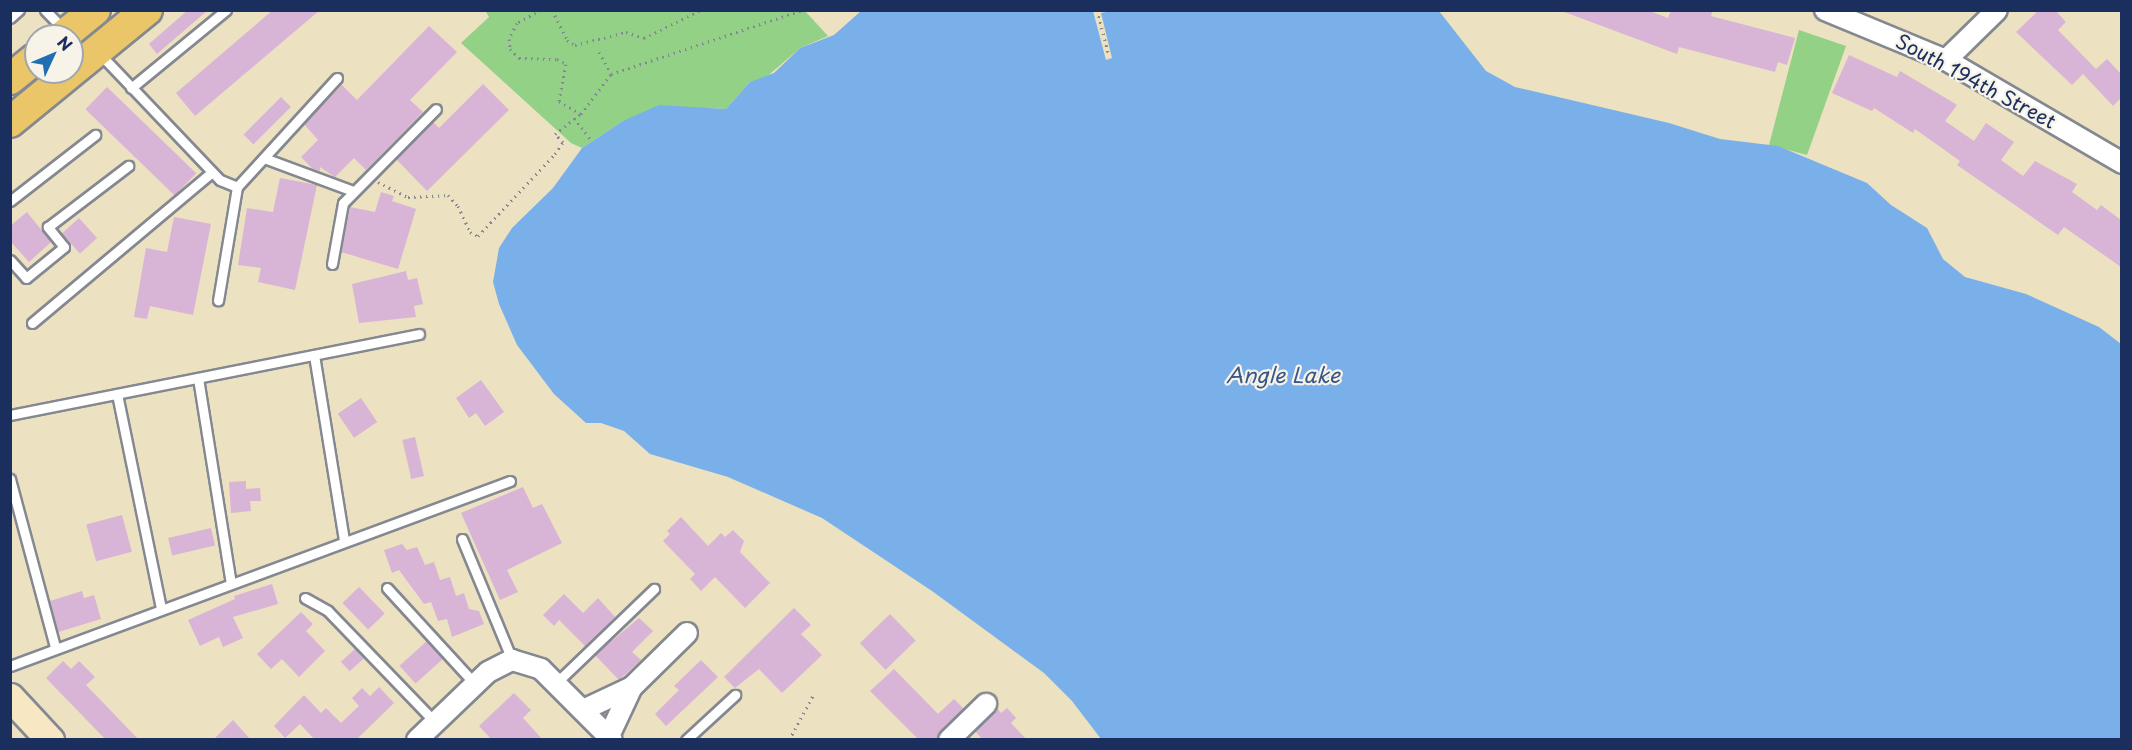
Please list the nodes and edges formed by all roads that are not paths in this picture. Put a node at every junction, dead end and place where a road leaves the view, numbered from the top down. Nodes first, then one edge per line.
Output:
1 (19, 10) edge
2 (45, 10) edge
3 (95, 10) edge
4 (147, 10) edge
5 (226, 10) edge
6 (1825, 10) edge
7 (1996, 10) edge
8 (10, 18) edge
9 (57, 24) edge
10 (78, 24) edge
11 (97, 52) junction
12 (1946, 60) junction
13 (24, 68) edge
14 (337, 78) dead end
15 (10, 79) edge
16 (131, 88) junction
17 (435, 109) dead end
18 (10, 122) edge
19 (95, 135) dead end
20 (264, 158) junction
21 (2121, 162) edge
22 (128, 166) dead end
23 (212, 172) junction
24 (237, 187) junction
25 (353, 191) junction
26 (10, 201) edge
27 (10, 260) edge
28 (332, 264) dead end
29 (218, 300) dead end
30 (32, 323) dead end
31 (419, 334) dead end
32 (314, 355) junction
33 (198, 378) junction
34 (117, 394) junction
35 (10, 415) edge
36 (10, 479) edge
37 (510, 481) dead end
38 (462, 539) dead end
39 (344, 541) junction
40 (231, 583) junction
41 (387, 588) dead end
42 (654, 589) dead end
43 (305, 598) dead end
44 (160, 608) junction
45 (687, 633) dead end
46 (55, 647) junction
47 (512, 660) junction
48 (10, 666) edge
49 (556, 683) junction
50 (475, 684) junction
51 (632, 687) junction
52 (735, 695) dead end
53 (10, 698) edge
54 (986, 704) dead end
55 (583, 710) junction
56 (435, 722) junction
57 (610, 738) edge
58 (50, 740) edge
59 (417, 740) edge
60 (686, 740) edge
61 (949, 740) edge

1 - 8 lane
2 - 9 lane
3 - 10 main road
4 - 11 main road
5 - 16 lane
6 - 12 street, South 194th Street
7 - 12 street
11 - 16 lane
11 - 18 main road
12 - 21 street, South 194th Street
13 - 15 main road
14 - 20 lane
16 - 23 lane
17 - 25 lane
19 - 26 lane
20 - 24 lane
20 - 25 lane
22 - 27 lane
23 - 24 lane
23 - 30 lane
24 - 29 lane
25 - 28 lane
31 - 32 lane
32 - 33 lane
32 - 39 lane
33 - 34 lane
33 - 40 lane
34 - 35 lane
34 - 44 lane
36 - 46 lane
37 - 39 lane
38 - 47 lane
39 - 40 lane
40 - 44 lane
41 - 50 lane
42 - 49 lane
43 - 56 lane
44 - 46 lane
45 - 51 street
46 - 48 lane
47 - 49 street
47 - 50 street
49 - 55 street
50 - 56 street
51 - 55 street
51 - 57 street
52 - 60 lane
53 - 58 main road
54 - 61 street
55 - 57 street
56 - 59 street

